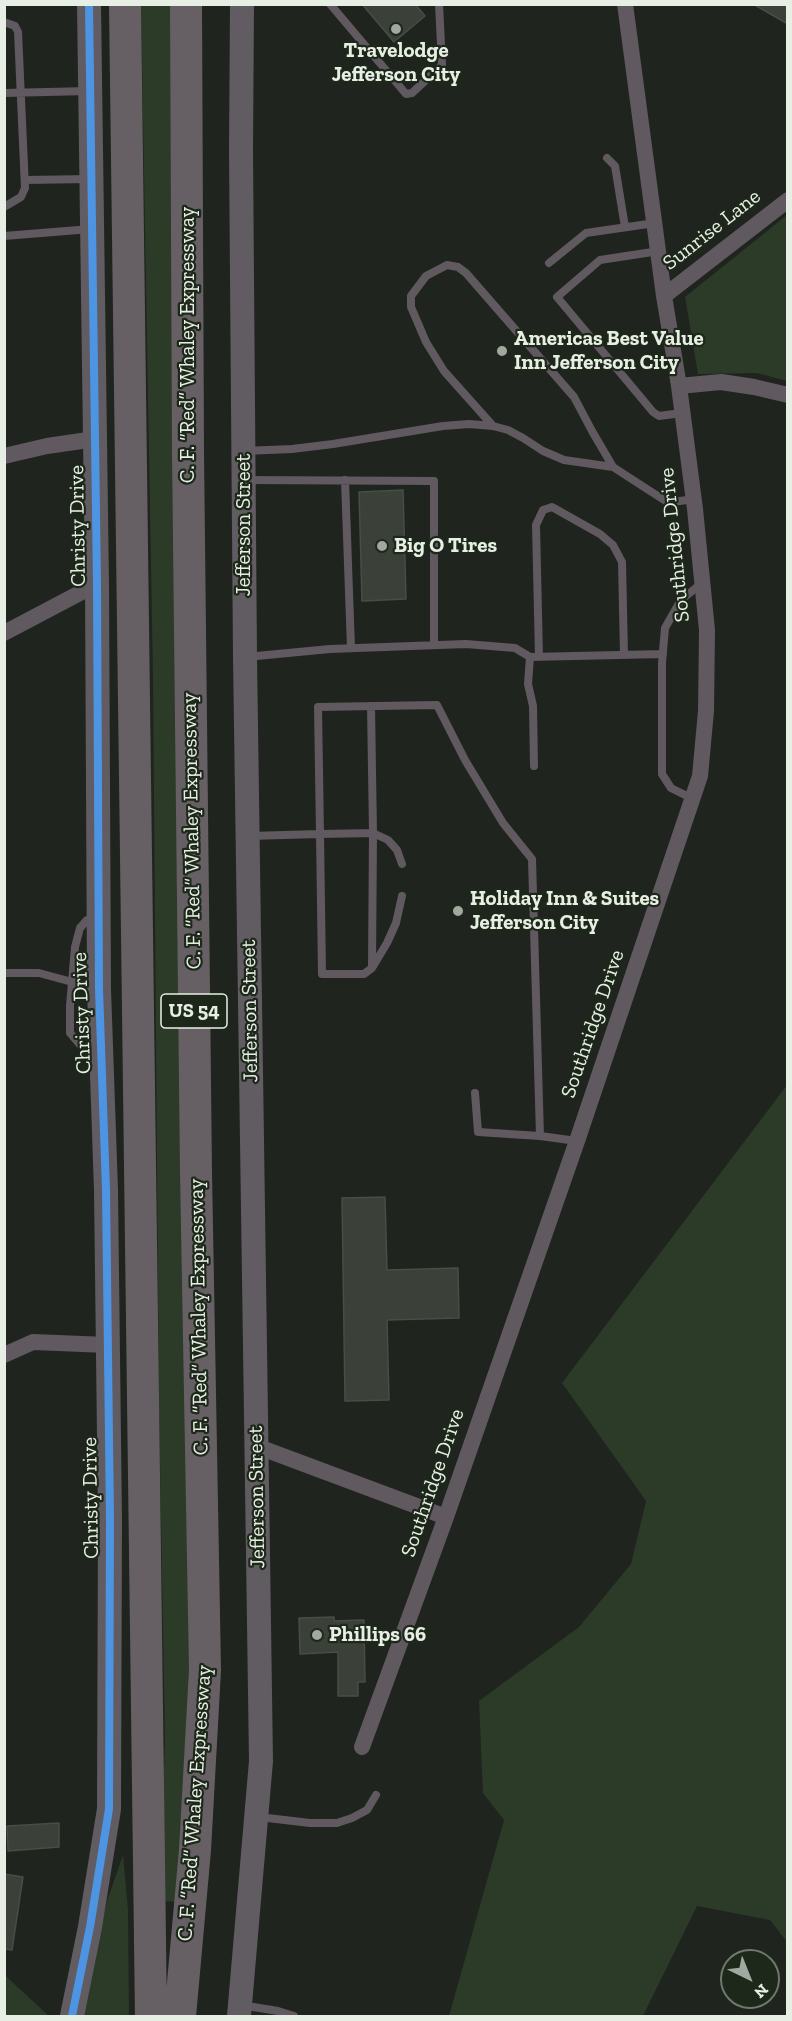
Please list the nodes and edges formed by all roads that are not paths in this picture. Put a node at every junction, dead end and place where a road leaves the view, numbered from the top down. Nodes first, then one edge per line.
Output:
1 (88, 4) edge
2 (125, 4) edge
3 (186, 4) edge
4 (242, 4) edge
5 (330, 4) edge
6 (439, 4) edge
7 (625, 4) edge
8 (4, 22) edge
9 (90, 90) junction
10 (21, 92) junction
11 (4, 93) edge
12 (607, 158) dead end
13 (91, 179) junction
14 (25, 180) junction
15 (788, 200) edge
16 (4, 207) edge
17 (655, 223) junction
18 (625, 227) junction
19 (92, 228) junction
20 (4, 236) edge
21 (659, 251) junction
22 (549, 263) dead end
23 (664, 296) junction
24 (679, 386) junction
25 (788, 395) edge
26 (682, 412) junction
27 (493, 426) junction
28 (94, 439) junction
29 (244, 451) junction
30 (4, 456) edge
31 (613, 467) junction
32 (244, 480) junction
33 (345, 480) junction
34 (694, 500) junction
35 (702, 583) junction
36 (97, 584) junction
37 (4, 633) edge
38 (434, 645) junction
39 (351, 648) junction
40 (663, 654) junction
41 (624, 655) junction
42 (245, 657) junction
43 (534, 657) junction
44 (371, 706) junction
45 (534, 766) dead end
46 (693, 798) junction
47 (373, 833) junction
48 (320, 834) junction
49 (248, 836) junction
50 (402, 864) dead end
51 (402, 896) dead end
52 (98, 919) junction
53 (372, 968) junction
54 (4, 973) edge
55 (73, 982) junction
56 (99, 989) junction
57 (101, 1050) junction
58 (476, 1093) dead end
59 (540, 1136) junction
60 (577, 1141) junction
61 (107, 1345) junction
62 (4, 1355) edge
63 (256, 1446) junction
64 (446, 1517) junction
65 (363, 1747) dead end
66 (376, 1795) dead end
67 (256, 1817) junction
68 (239, 2011) edge
69 (72, 2016) edge
70 (151, 2016) edge
71 (180, 2016) edge
72 (294, 2016) edge

1 - 9 street, Christy Drive
2 - 70 highway, C. F. “Red” Whaley Expressway / US 54
3 - 71 highway, C. F. “Red” Whaley Expressway / US 54
4 - 29 street, Jefferson Street
5 - 6 lane
7 - 17 street, Southridge Drive
8 - 10 lane
9 - 10 lane
9 - 13 street, Christy Drive
10 - 11 lane
10 - 14 lane
12 - 18 lane
13 - 14 lane
13 - 19 street, Christy Drive
14 - 16 lane
15 - 23 street, Sunrise Lane
17 - 18 lane
17 - 21 street, Southridge Drive
18 - 22 lane
19 - 20 lane
19 - 28 street, Christy Drive
21 - 23 street, Southridge Drive
21 - 26 lane
23 - 24 street, Southridge Drive
24 - 25 street
24 - 26 street, Southridge Drive
26 - 34 street, Southridge Drive
27 - 29 lane
27 - 31 lane
27 - 31 lane
28 - 30 street
28 - 36 street, Christy Drive
29 - 32 street, Jefferson Street
31 - 34 lane
32 - 33 lane
32 - 42 street, Jefferson Street
33 - 38 lane
33 - 39 lane
34 - 35 street, Southridge Drive
35 - 40 lane
35 - 46 street, Southridge Drive
36 - 37 street
36 - 52 street, Christy Drive
38 - 39 lane
38 - 43 lane
39 - 42 lane
40 - 41 lane
40 - 46 lane
41 - 43 lane
41 - 43 lane
42 - 49 street, Jefferson Street
43 - 45 lane
44 - 47 lane
44 - 48 lane
44 - 59 lane
46 - 60 street, Southridge Drive
47 - 48 lane
47 - 50 lane
47 - 53 lane
48 - 49 lane
48 - 53 lane
49 - 63 street, Jefferson Street
51 - 53 lane
52 - 55 lane
52 - 56 street, Christy Drive
54 - 55 lane
55 - 56 lane
55 - 57 lane
56 - 57 street, Christy Drive
57 - 61 street, Christy Drive
58 - 59 lane
59 - 60 lane
60 - 64 street, Southridge Drive
61 - 62 street
61 - 69 street, Christy Drive
63 - 64 street
63 - 67 street, Jefferson Street
64 - 65 street, Southridge Drive
66 - 67 lane
67 - 68 street, Jefferson Street
68 - 72 lane

